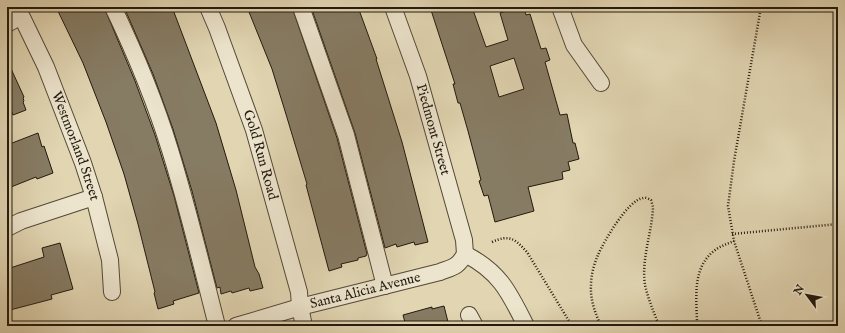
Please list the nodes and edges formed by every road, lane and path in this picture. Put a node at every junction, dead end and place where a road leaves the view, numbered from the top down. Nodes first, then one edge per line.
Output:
1 (113, 7) edge
2 (208, 7) edge
3 (301, 7) edge
4 (393, 7) edge
5 (560, 7) edge
6 (761, 7) edge
7 (19, 11) edge
8 (7, 24) edge
9 (601, 83) dead end
10 (94, 197) junction
11 (838, 224) edge
12 (7, 228) edge
13 (732, 234) junction
14 (734, 241) junction
15 (492, 242) dead end
16 (465, 254) junction
17 (386, 286) junction
18 (112, 292) dead end
19 (300, 307) junction
20 (217, 326) edge
21 (236, 326) edge
22 (304, 326) edge
23 (526, 326) edge
24 (572, 326) edge
25 (601, 326) edge
26 (659, 326) edge
27 (697, 326) edge
28 (762, 326) edge

1 - 20 street
2 - 19 street, Gold Run Road
3 - 17 street
4 - 16 street, Piedmont Street
5 - 9 street
6 - 13 path
7 - 8 street
7 - 10 street, Westmorland Street
10 - 12 street
10 - 18 street, Westmorland Street
11 - 13 path
13 - 14 path
14 - 27 path
14 - 28 path
15 - 24 path
16 - 17 street, Santa Alicia Avenue
16 - 23 street
17 - 19 street, Santa Alicia Avenue
19 - 21 street, Santa Alicia Avenue
19 - 22 street, Gold Run Road
25 - 26 path

